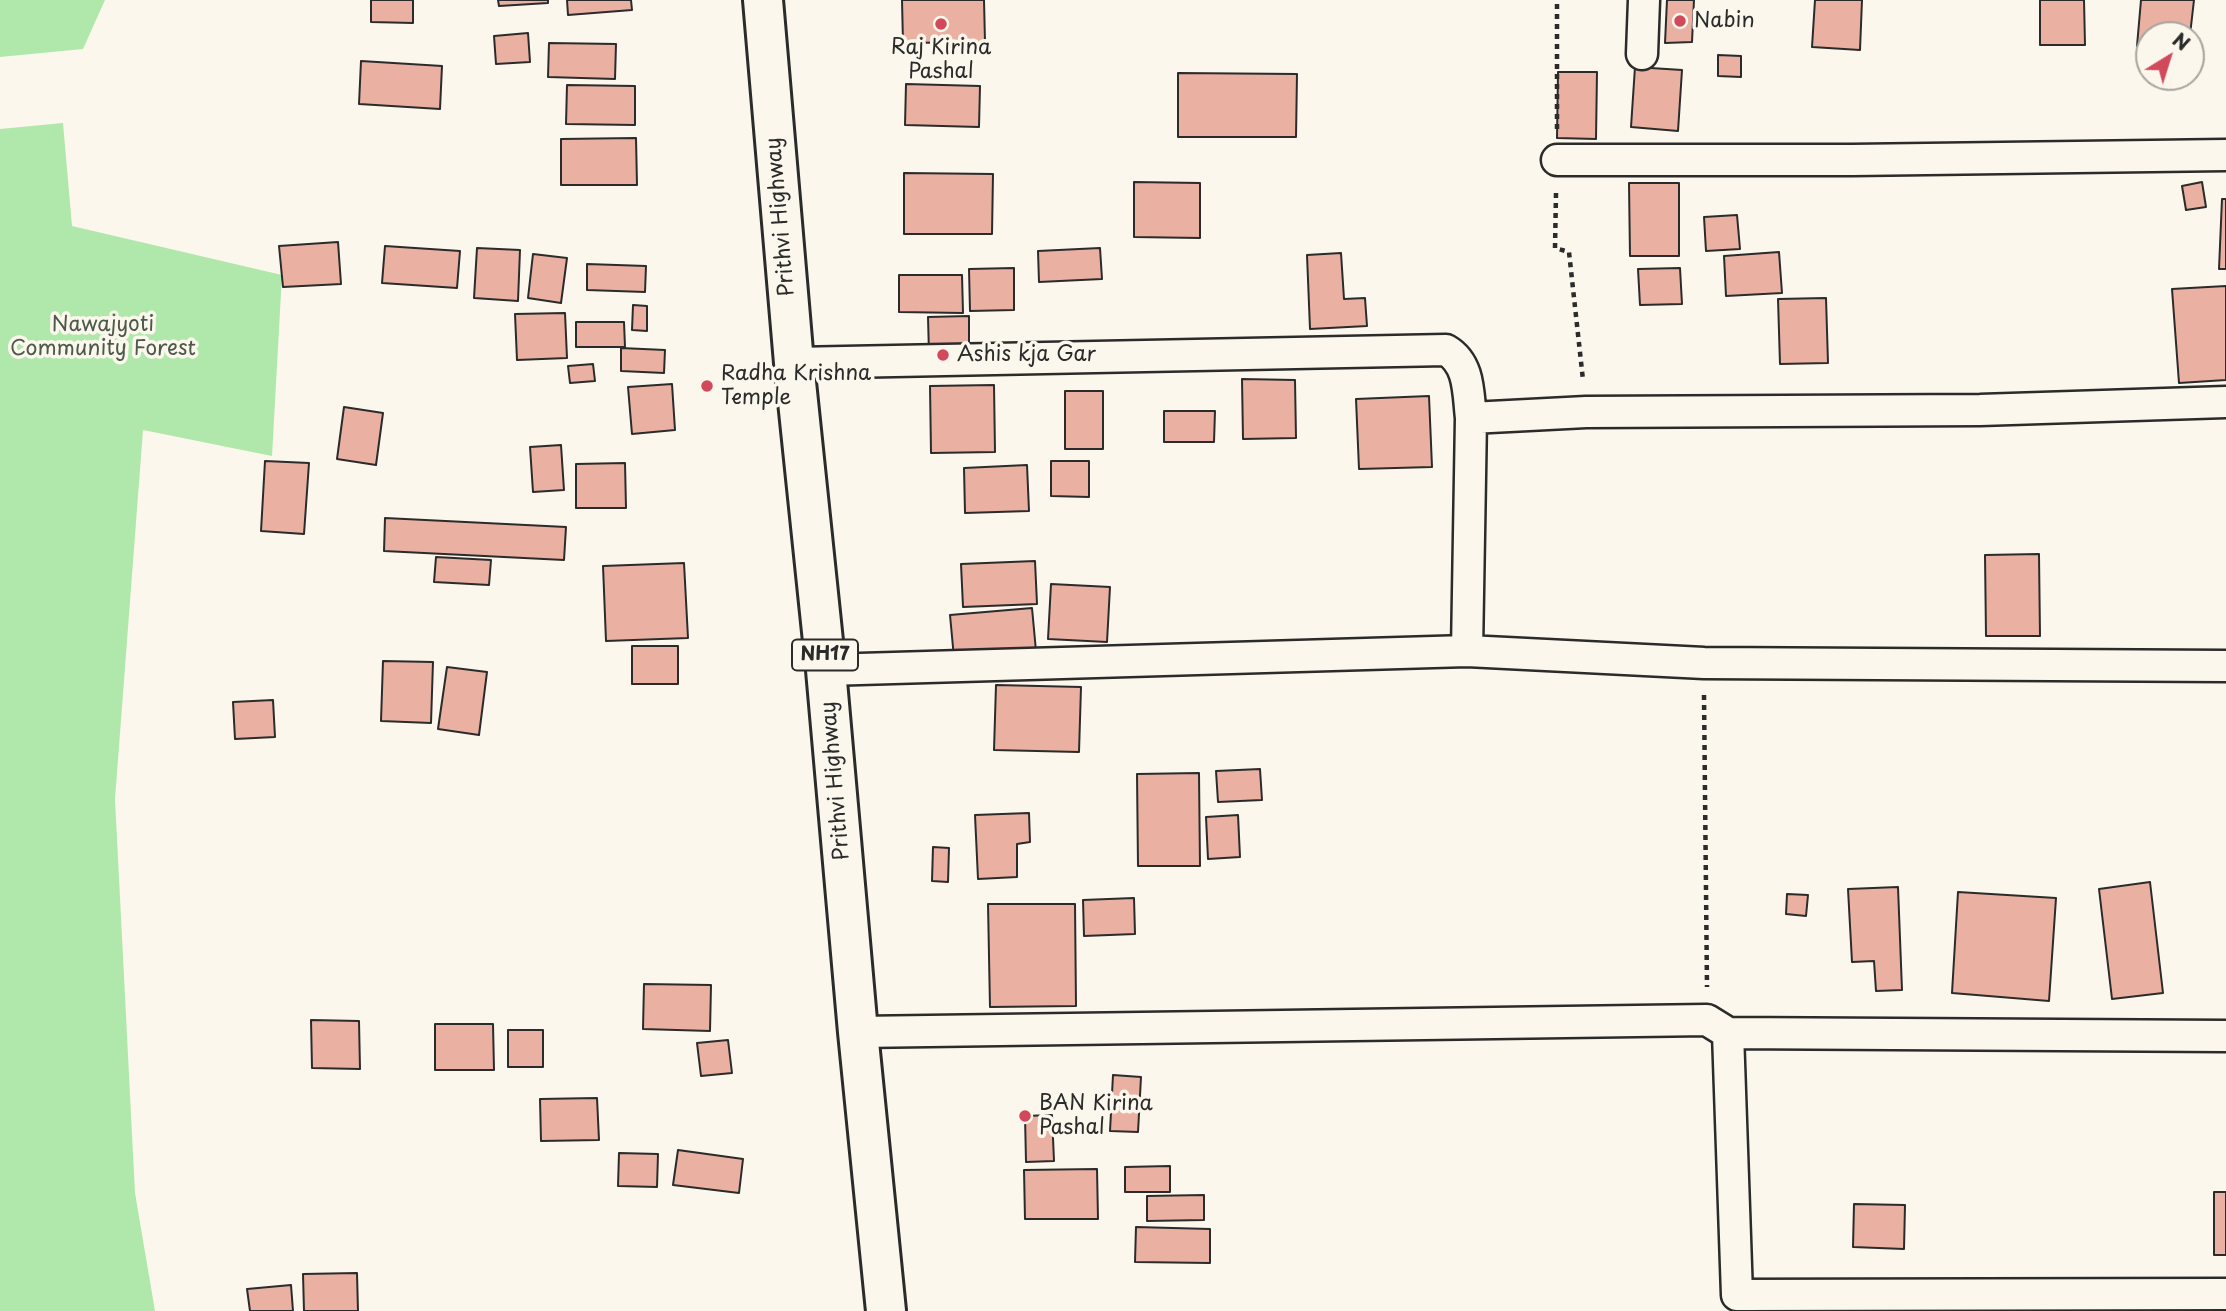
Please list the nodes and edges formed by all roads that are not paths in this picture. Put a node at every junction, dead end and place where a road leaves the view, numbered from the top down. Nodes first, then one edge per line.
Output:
1 (763, 0) edge
2 (1644, 0) edge
3 (1642, 54) dead end
4 (2226, 155) edge
5 (1557, 160) road end
6 (794, 363) junction
7 (2226, 402) edge
8 (1471, 418) junction
9 (1467, 651) junction
10 (2226, 666) edge
11 (826, 670) junction
12 (1717, 1026) junction
13 (858, 1032) junction
14 (2226, 1036) edge
15 (2226, 1294) edge
16 (886, 1311) edge

1 - 6 highway, Prithvi Highway / NH17
2 - 3 street
4 - 5 street
6 - 8 street
6 - 11 highway, Prithvi Highway / NH17
7 - 8 street
8 - 9 street
9 - 10 street
9 - 11 street
11 - 13 highway, Prithvi Highway / NH17
12 - 13 street
12 - 14 street
12 - 15 street
13 - 16 highway, Prithvi Highway / NH17

